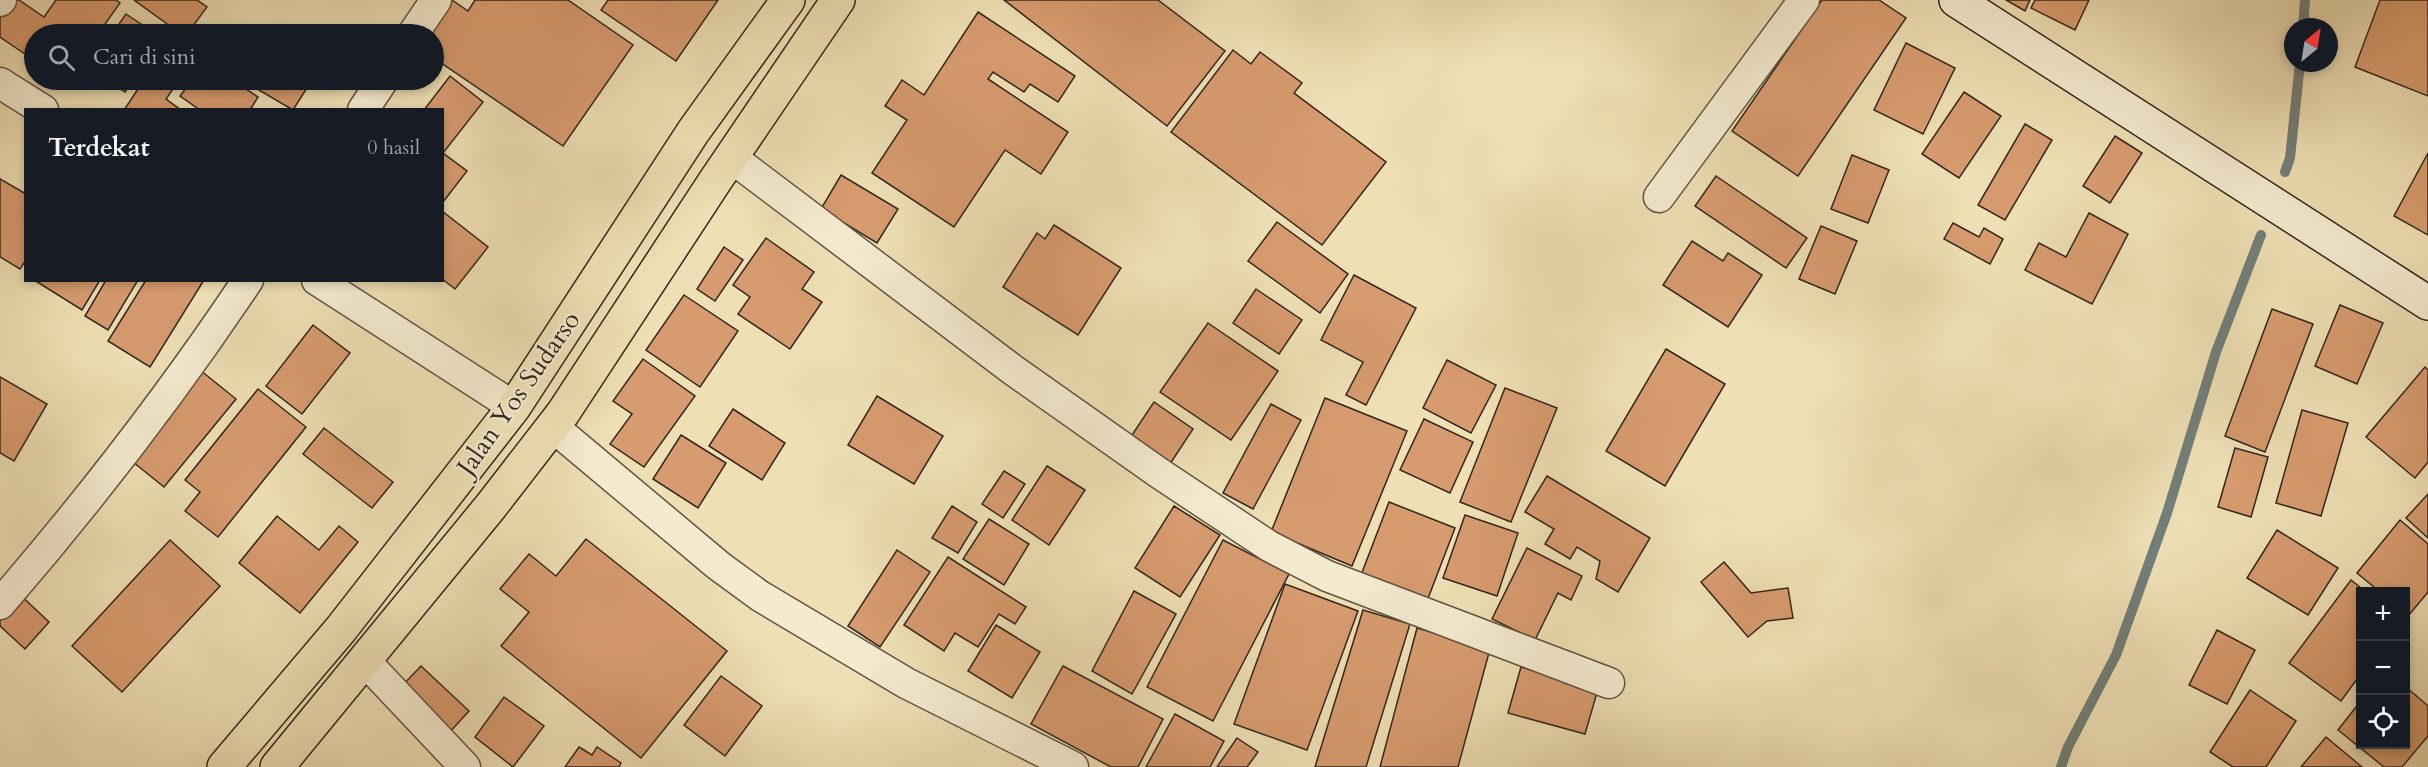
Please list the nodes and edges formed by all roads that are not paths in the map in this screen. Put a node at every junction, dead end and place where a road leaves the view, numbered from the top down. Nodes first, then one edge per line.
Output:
1 (436, 0) edge
2 (788, 0) edge
3 (838, 0) edge
4 (1804, 0) edge
5 (1956, 0) edge
6 (420, 24) edge
7 (0, 83) edge
8 (376, 90) edge
9 (40, 108) edge
10 (364, 108) edge
11 (732, 158) junction
12 (1659, 197) dead end
13 (247, 282) edge
14 (320, 282) edge
15 (2428, 303) edge
16 (514, 406) junction
17 (552, 426) junction
18 (0, 604) edge
19 (364, 660) junction
20 (1609, 683) dead end
21 (224, 767) edge
22 (277, 767) edge
23 (465, 767) edge
24 (1073, 767) edge

1 - 6 street
2 - 16 highway, Jalan Yos Sudarso
3 - 11 highway, Jalan Yos Sudarso
4 - 12 street
5 - 15 main road
7 - 9 street
8 - 10 street
11 - 17 highway, Jalan Yos Sudarso
11 - 20 street
13 - 18 street
14 - 16 street
16 - 21 highway, Jalan Yos Sudarso
17 - 19 highway, Jalan Yos Sudarso
17 - 24 street
19 - 22 highway, Jalan Yos Sudarso
19 - 23 street

